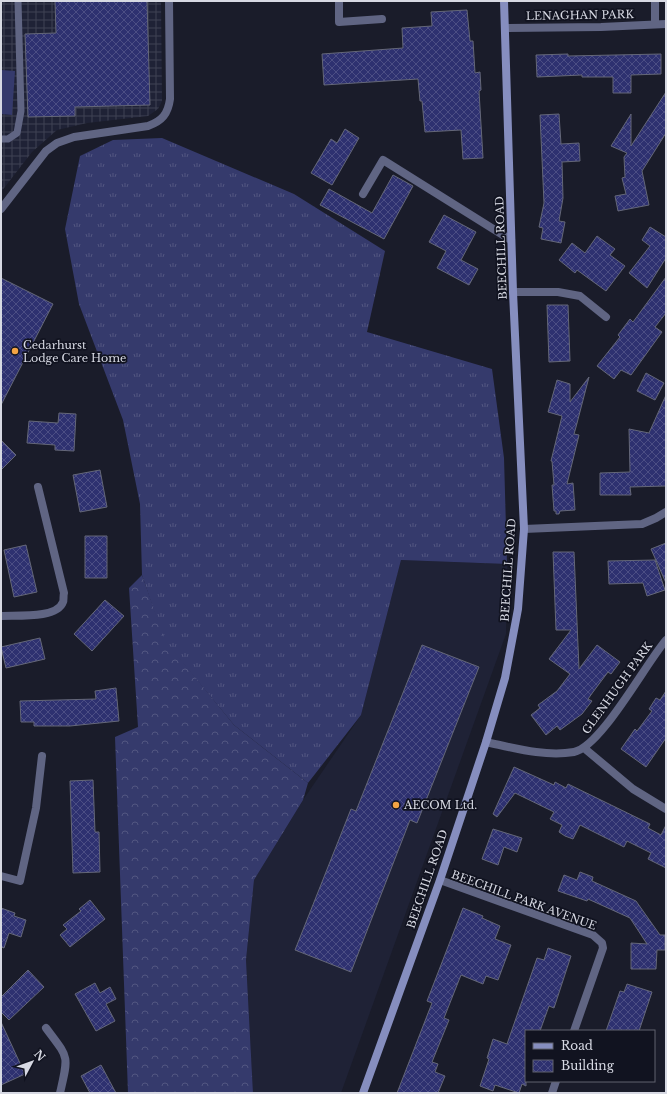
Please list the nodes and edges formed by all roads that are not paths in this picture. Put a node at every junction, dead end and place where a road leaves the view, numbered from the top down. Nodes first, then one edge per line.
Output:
1 (18, 1) edge
2 (169, 1) edge
3 (339, 1) edge
4 (504, 1) edge
5 (655, 1) edge
6 (382, 19) dead end
7 (655, 24) junction
8 (666, 24) edge
9 (506, 28) junction
10 (1, 139) edge
11 (363, 194) dead end
12 (4, 199) edge
13 (1, 209) edge
14 (511, 240) junction
15 (513, 292) junction
16 (606, 317) dead end
17 (38, 487) dead end
18 (666, 512) edge
19 (524, 529) junction
20 (1, 616) edge
21 (666, 640) edge
22 (486, 742) junction
23 (584, 748) junction
24 (42, 756) dead end
25 (666, 809) edge
26 (1, 876) edge
27 (440, 880) junction
28 (46, 1028) dead end
29 (574, 1030) edge
30 (556, 1082) edge
31 (60, 1093) edge
32 (363, 1093) edge
33 (552, 1093) edge

1 - 10 lane
2 - 12 street
3 - 6 street
4 - 9 street, BEECHILL ROAD
5 - 7 street
7 - 8 street, LENAGHAN PARK
7 - 9 street, LENAGHAN PARK
9 - 14 street, BEECHILL ROAD
11 - 14 street
12 - 13 street
14 - 15 street, BEECHILL ROAD
15 - 16 street
15 - 19 street, BEECHILL ROAD
17 - 20 street
18 - 19 street
19 - 22 street, BEECHILL ROAD
21 - 23 street, GLENHUGH PARK
22 - 23 street, GLENHUGH PARK
22 - 27 street, BEECHILL ROAD
23 - 25 street, GLENHUGH PARK
24 - 26 street
27 - 29 street, BEECHILL PARK AVENUE
27 - 32 street, BEECHILL ROAD
28 - 31 street
30 - 33 street

